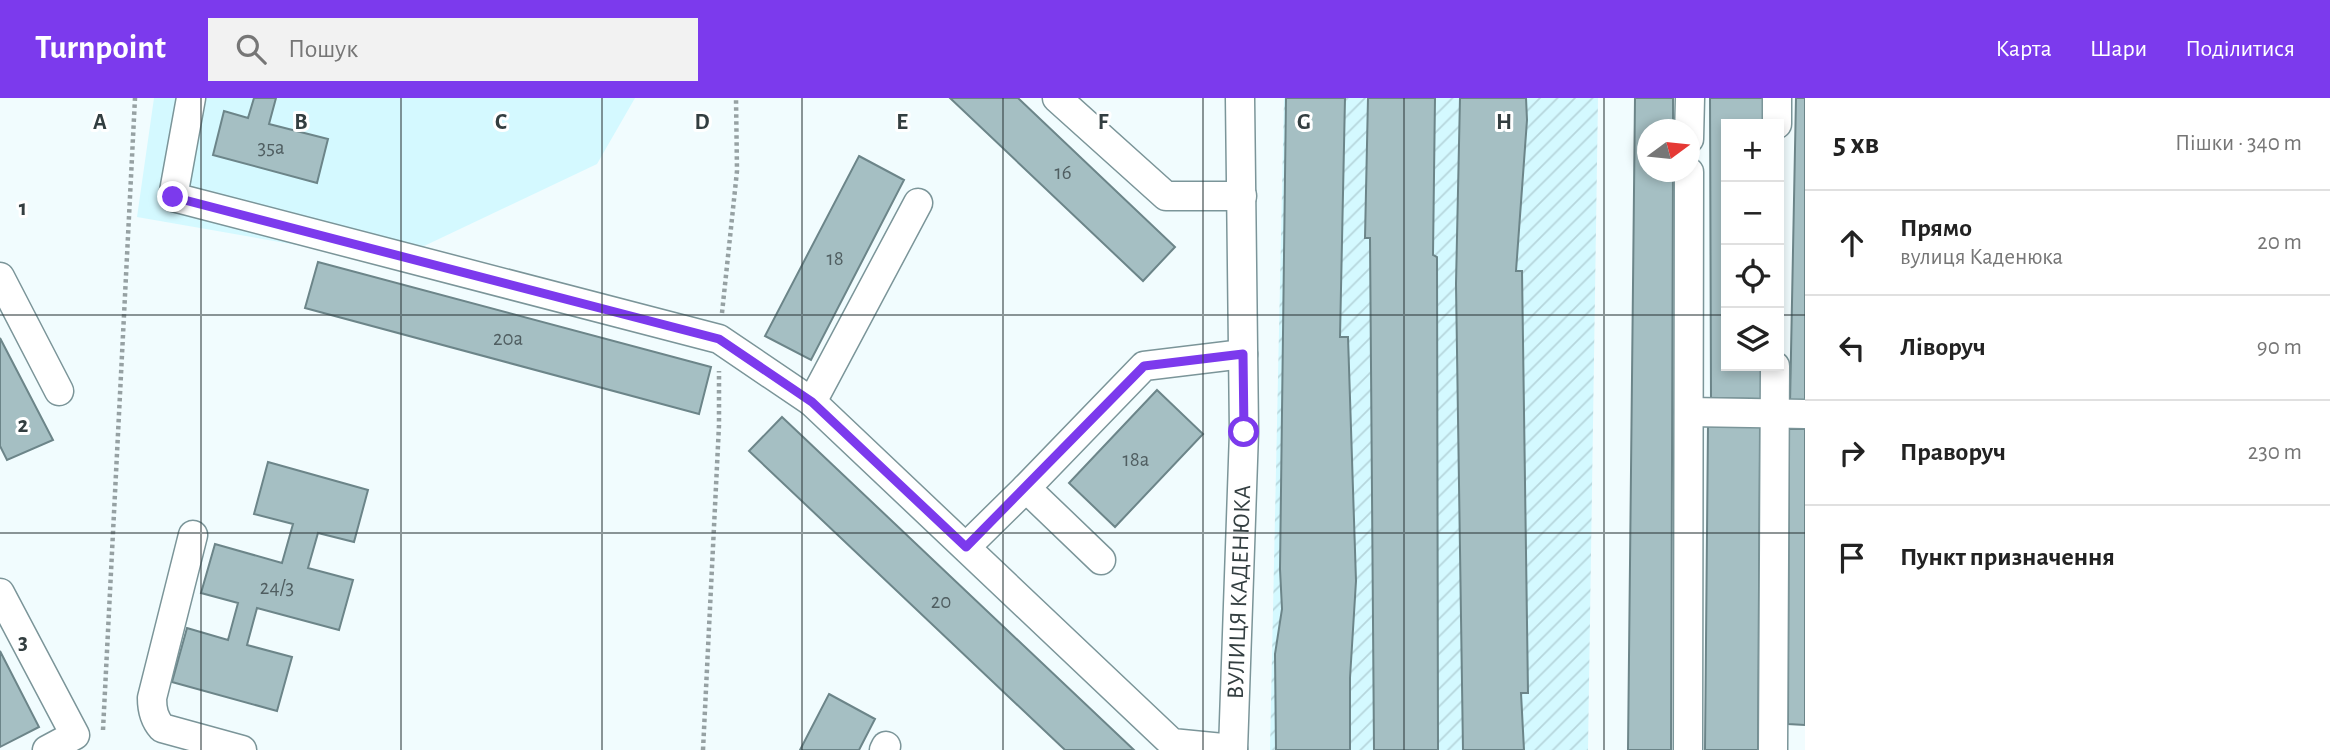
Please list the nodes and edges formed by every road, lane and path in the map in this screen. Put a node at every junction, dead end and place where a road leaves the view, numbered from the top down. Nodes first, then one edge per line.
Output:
1 (135, 98) edge
2 (191, 98) edge
3 (736, 98) edge
4 (1057, 98) edge
5 (1240, 98) edge
6 (1690, 98) edge
7 (1777, 98) edge
8 (1689, 119) edge
9 (1777, 119) edge
10 (1689, 182) edge
11 (1241, 196) junction
12 (918, 203) dead end
13 (0, 277) edge
14 (719, 339) junction
15 (1243, 354) junction
16 (1775, 371) edge
17 (60, 391) dead end
18 (812, 402) junction
19 (1689, 412) junction
20 (1774, 414) junction
21 (1805, 414) edge
22 (1026, 488) junction
23 (193, 535) dead end
24 (966, 547) junction
25 (1101, 560) dead end
26 (0, 593) edge
27 (103, 736) dead end
28 (47, 750) edge
29 (242, 750) edge
30 (704, 750) edge
31 (1233, 750) edge
32 (1688, 750) edge
33 (1773, 750) edge

1 - 27 path
2 - 14 street
3 - 14 path
4 - 11 street
5 - 11 street, ВУЛИЦЯ КАДЕНЮКА
6 - 8 street
7 - 9 street
10 - 19 street
11 - 15 street, ВУЛИЦЯ КАДЕНЮКА
12 - 18 street
13 - 17 street
14 - 18 street
14 - 30 path
15 - 22 street
15 - 31 street, ВУЛИЦЯ КАДЕНЮКА
16 - 20 street
18 - 24 street
19 - 20 street
19 - 32 street
20 - 21 street
20 - 33 street
22 - 24 street
22 - 25 street
23 - 29 street
24 - 31 street
26 - 28 street

